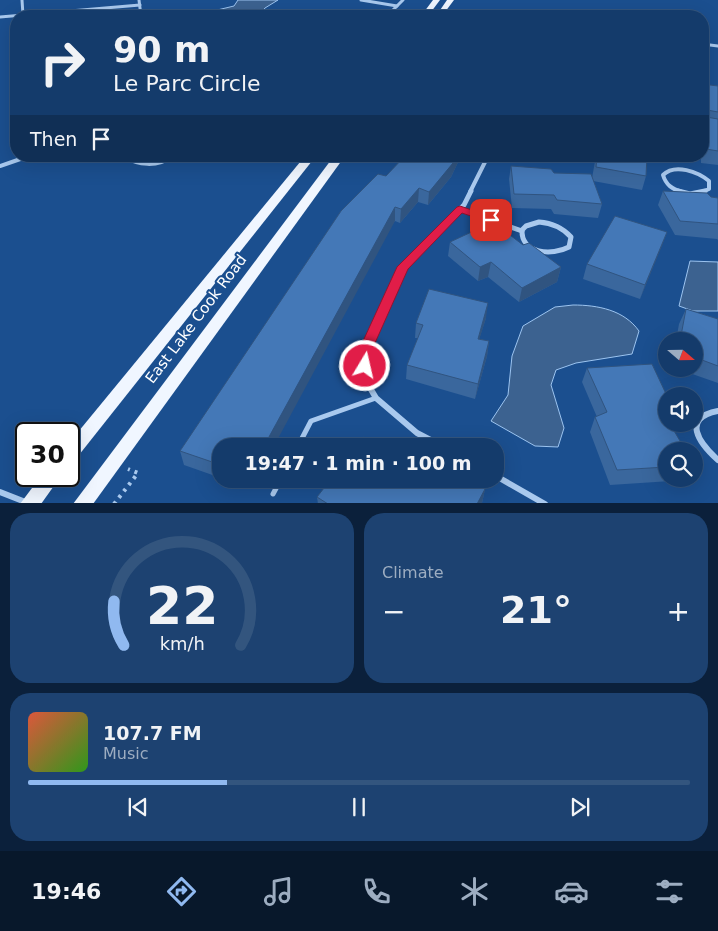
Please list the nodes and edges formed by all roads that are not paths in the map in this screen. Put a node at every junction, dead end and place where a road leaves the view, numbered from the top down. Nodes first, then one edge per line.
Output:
1 (139, 0) edge
2 (361, 0) edge
3 (403, 0) edge
4 (437, 0) edge
5 (140, 5) junction
6 (397, 6) junction
7 (72, 10) edge
8 (140, 10) edge
9 (393, 10) edge
10 (429, 10) edge
11 (139, 162) edge
12 (165, 162) edge
13 (306, 162) edge
14 (336, 162) edge
15 (485, 162) edge
16 (710, 187) junction
17 (718, 188) edge
18 (460, 209) junction
19 (522, 231) junction
20 (376, 398) junction
21 (718, 411) edge
22 (302, 438) edge
23 (427, 438) edge
24 (80, 441) edge
25 (718, 460) edge
26 (504, 481) edge
27 (43, 487) edge
28 (276, 488) edge
29 (0, 492) edge
30 (273, 494) dead end
31 (27, 503) edge
32 (30, 503) edge
33 (83, 503) edge
34 (543, 503) edge

1 - 5 street
2 - 6 street
3 - 6 street
4 - 10 main road
5 - 7 street
5 - 8 street
6 - 9 street
11 - 12 street
13 - 24 main road, East Lake Cook Road
14 - 33 main road, East Lake Cook Road
15 - 18 street
16 - 16 street
16 - 17 street
18 - 19 street
18 - 20 street
19 - 19 street
20 - 22 lane
20 - 23 street
21 - 25 street
26 - 34 street
27 - 32 main road
28 - 30 lane
29 - 31 street

